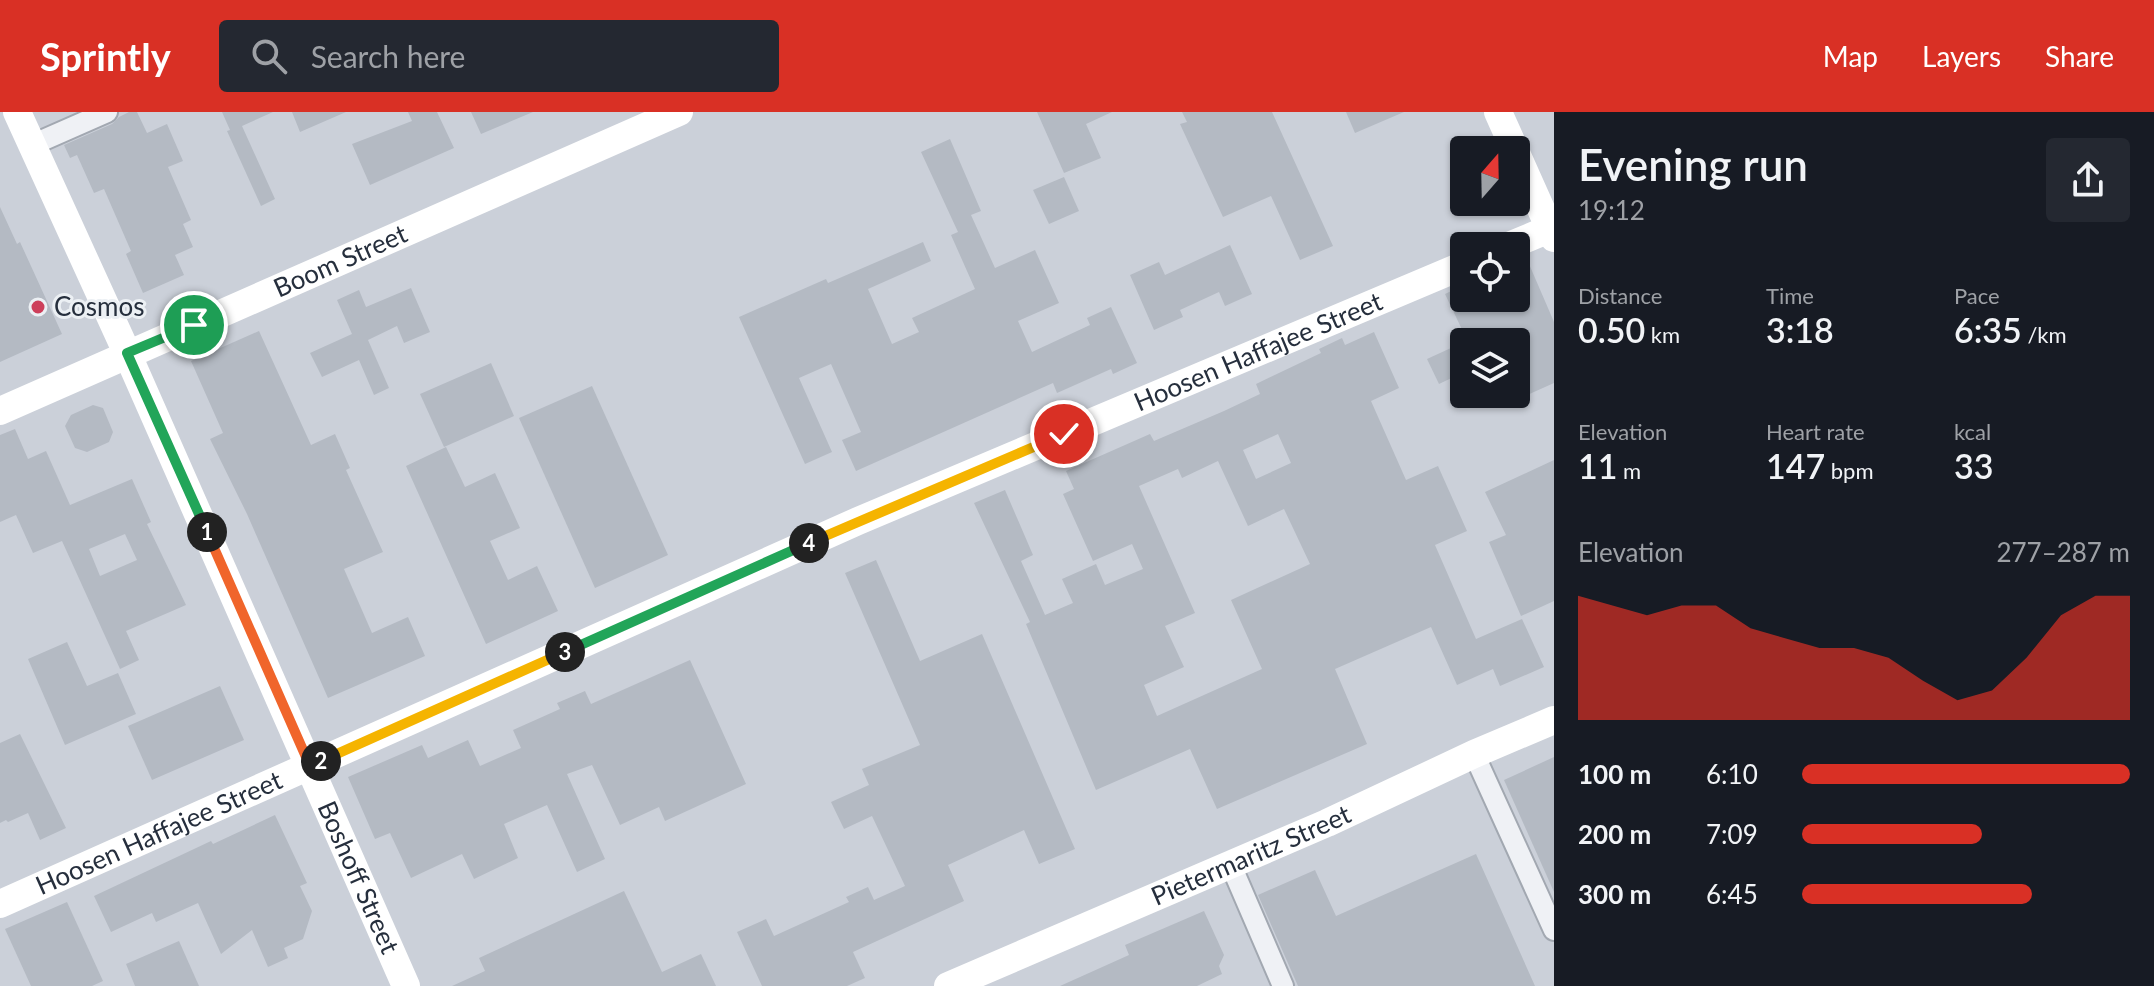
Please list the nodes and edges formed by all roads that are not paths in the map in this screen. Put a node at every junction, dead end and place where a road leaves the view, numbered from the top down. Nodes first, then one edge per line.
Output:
1 (17, 112) edge
2 (107, 112) edge
3 (679, 112) edge
4 (1498, 112) edge
5 (1508, 136) edge
6 (32, 145) junction
7 (1530, 183) edge
8 (1553, 231) edge
9 (1530, 239) edge
10 (1450, 271) edge
11 (127, 353) junction
12 (0, 411) edge
13 (1554, 720) edge
14 (1474, 754) junction
15 (310, 766) junction
16 (1230, 863) junction
17 (0, 904) edge
18 (1554, 930) edge
19 (406, 986) edge
20 (948, 986) edge
21 (1283, 986) edge

1 - 6 street, Boshoff Street
2 - 6 street
3 - 11 street, Boom Street
4 - 5 street
6 - 11 street, Boshoff Street
7 - 8 street
8 - 9 street
10 - 15 street, Hoosen Haffajee Street
11 - 12 street, Boom Street
11 - 15 street, Boshoff Street
13 - 14 street, Pietermaritz Street
14 - 16 street, Pietermaritz Street
14 - 18 street
15 - 17 street, Hoosen Haffajee Street
15 - 19 street, Boshoff Street
16 - 20 street, Pietermaritz Street
16 - 21 street

